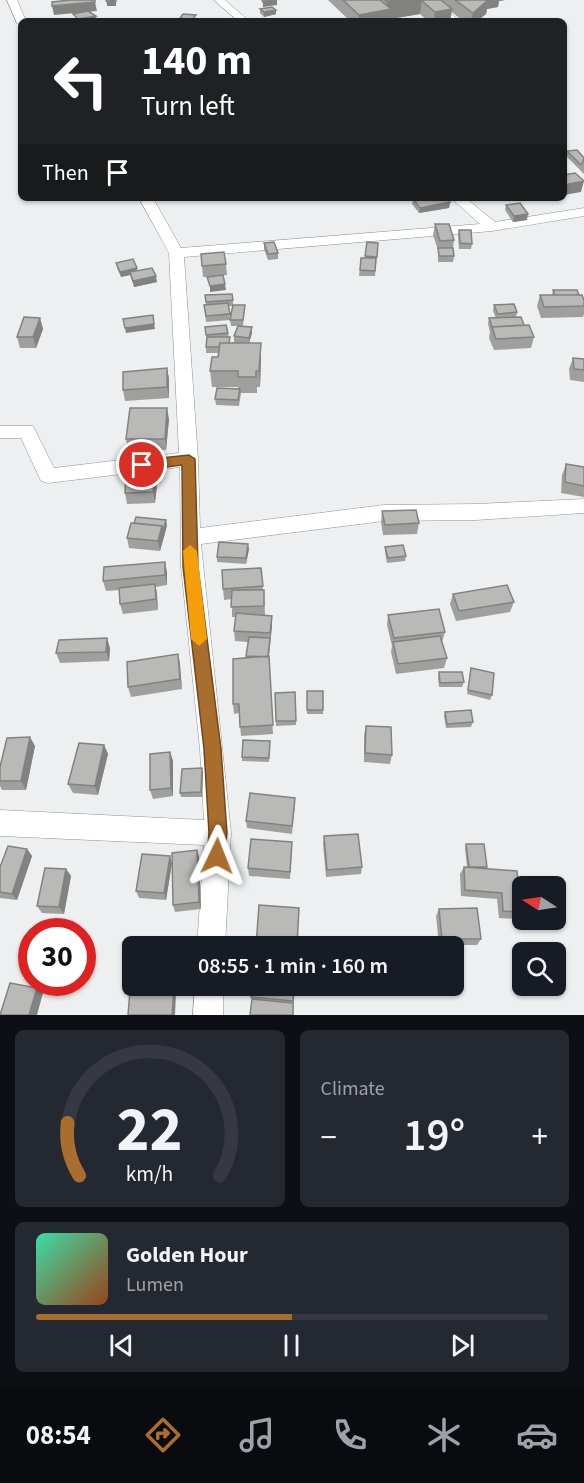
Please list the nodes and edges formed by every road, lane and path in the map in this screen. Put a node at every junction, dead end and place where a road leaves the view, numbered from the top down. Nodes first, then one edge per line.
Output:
1 (12, 0) edge
2 (219, 0) edge
3 (427, 0) edge
4 (20, 18) edge
5 (240, 18) edge
6 (451, 18) edge
7 (148, 201) edge
8 (462, 201) edge
9 (584, 212) edge
10 (492, 226) junction
11 (176, 253) junction
12 (0, 432) edge
13 (189, 459) junction
14 (584, 506) edge
15 (190, 537) junction
16 (0, 823) edge
17 (218, 833) junction
18 (213, 936) edge
19 (209, 996) edge
20 (208, 1015) edge

1 - 4 street
2 - 5 street
3 - 6 street
7 - 11 street
8 - 10 street
9 - 10 street
10 - 11 street
11 - 13 street
12 - 13 street
13 - 15 street
14 - 15 street
15 - 17 street
16 - 17 street
17 - 18 street
19 - 20 street

